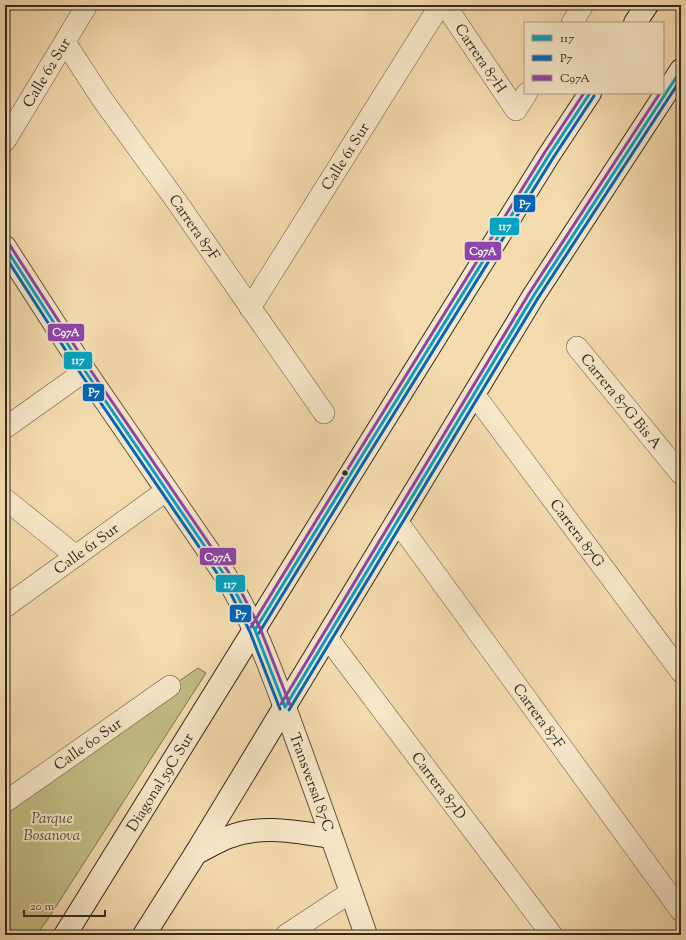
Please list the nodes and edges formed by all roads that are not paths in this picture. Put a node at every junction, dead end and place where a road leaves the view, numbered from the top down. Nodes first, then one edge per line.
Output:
1 (87, 5) edge
2 (440, 5) edge
3 (445, 5) edge
4 (583, 5) edge
5 (647, 5) edge
6 (573, 22) edge
7 (636, 22) edge
8 (65, 42) junction
9 (681, 70) edge
10 (526, 94) edge
11 (589, 94) edge
12 (5, 141) edge
13 (5, 247) edge
14 (250, 308) junction
15 (577, 347) dead end
16 (85, 371) junction
17 (474, 394) junction
18 (324, 413) dead end
19 (5, 428) edge
20 (681, 474) edge
21 (167, 490) junction
22 (5, 499) edge
23 (397, 521) junction
24 (76, 556) junction
25 (5, 607) edge
26 (255, 630) junction
27 (327, 637) junction
28 (681, 672) edge
29 (170, 686) dead end
30 (285, 707) junction
31 (5, 802) edge
32 (331, 836) junction
33 (196, 853) junction
34 (351, 892) junction
35 (681, 911) edge
36 (65, 935) edge
37 (144, 935) edge
38 (286, 935) edge
39 (366, 935) edge
40 (552, 935) edge

1 - 8 street, Calle 62 Sur
2 - 14 street, Calle 61 Sur
3 - 10 street, Carrera 87H
4 - 6 street
5 - 7 main road
8 - 12 street, Calle 62 Sur
8 - 14 street, Carrera 87F
9 - 17 main road
11 - 26 main road, Diagonal 59C Sur
13 - 16 main road, Transversal 87C
14 - 18 street, Carrera 87F
15 - 20 street, Carrera 87G Bis A
16 - 19 street
16 - 21 main road, Transversal 87C
17 - 23 main road
17 - 28 street, Carrera 87G
21 - 24 street, Calle 61 Sur
21 - 26 main road, Transversal 87C
22 - 24 street
23 - 27 main road
23 - 35 street, Carrera 87F
24 - 25 street, Calle 61 Sur
26 - 30 main road, Transversal 87C
26 - 36 main road, Diagonal 59C Sur
27 - 30 main road
27 - 40 street, Carrera 87D
29 - 31 street, Calle 60 Sur
30 - 32 main road, Transversal 87C
30 - 33 main road
32 - 33 main road
32 - 34 main road, Transversal 87C
33 - 37 main road
34 - 38 street
34 - 39 main road, Transversal 87C

